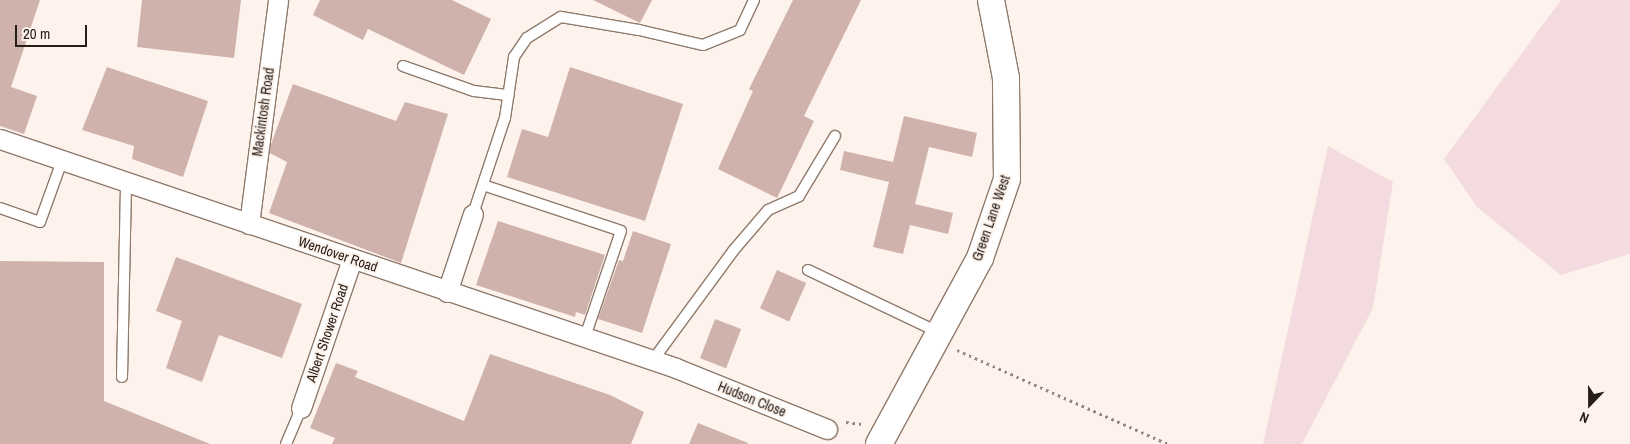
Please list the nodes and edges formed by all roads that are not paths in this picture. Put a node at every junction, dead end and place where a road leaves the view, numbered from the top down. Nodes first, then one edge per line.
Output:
1 (278, 0) edge
2 (754, 0) edge
3 (991, 0) edge
4 (403, 66) dead end
5 (509, 95) junction
6 (835, 136) dead end
7 (0, 139) edge
8 (62, 161) junction
9 (126, 182) junction
10 (483, 185) junction
11 (0, 208) edge
12 (473, 214) joint
13 (249, 224) junction
14 (352, 259) junction
15 (808, 270) dead end
16 (447, 292) junction
17 (936, 336) junction
18 (585, 337) junction
19 (653, 360) junction
20 (676, 368) joint
21 (122, 377) dead end
22 (301, 408) joint
23 (827, 430) road end
24 (883, 436) edge
25 (286, 444) edge

1 - 13 street, Mackintosh Road
2 - 5 lane
3 - 17 street, Green Lane West
4 - 5 lane
5 - 10 lane
6 - 19 lane
7 - 8 street, Wendover Road
8 - 9 street, Wendover Road
8 - 11 lane
9 - 13 street, Wendover Road
9 - 21 lane
10 - 12 lane
10 - 18 lane
12 - 16 street
13 - 14 street, Wendover Road
14 - 16 street, Wendover Road
14 - 22 street, Albert Shower Road
15 - 17 lane
16 - 18 street, Wendover Road
17 - 24 street, Green Lane West
18 - 19 street, Wendover Road
19 - 20 street, Wendover Road
20 - 23 street, Hudson Close
22 - 25 lane

